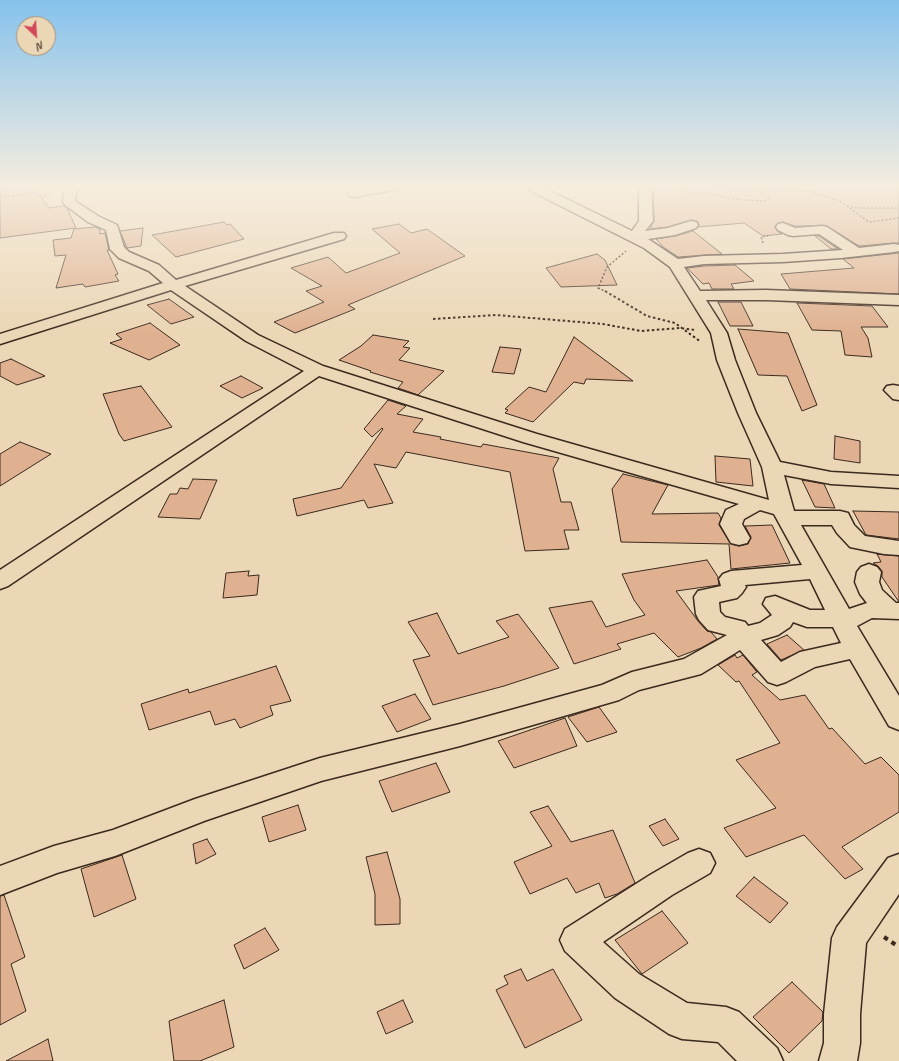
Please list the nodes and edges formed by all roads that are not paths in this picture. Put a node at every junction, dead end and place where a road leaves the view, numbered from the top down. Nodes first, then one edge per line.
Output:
1 (114, 236) edge
2 (339, 236) dead end
3 (630, 236) edge
4 (642, 236) edge
5 (659, 236) edge
6 (831, 236) edge
7 (641, 241) junction
8 (894, 248) dead end
9 (856, 252) junction
10 (675, 264) junction
11 (173, 285) junction
12 (697, 296) junction
13 (899, 300) edge
14 (0, 339) edge
15 (317, 370) junction
16 (772, 467) junction
17 (899, 482) edge
18 (758, 503) junction
19 (784, 514) junction
20 (739, 538) dead end
21 (899, 548) edge
22 (817, 571) junction
23 (869, 572) dead end
24 (0, 581) edge
25 (894, 610) edge
26 (842, 620) junction
27 (743, 637) junction
28 (857, 649) junction
29 (899, 719) edge
30 (699, 863) dead end
31 (899, 868) edge
32 (0, 881) edge
33 (764, 1061) edge
34 (838, 1061) edge

1 - 11 street
2 - 11 street
3 - 7 street
4 - 7 street
5 - 7 street
6 - 9 street
7 - 10 street
8 - 9 street
9 - 10 street
10 - 12 street
11 - 14 street
11 - 15 street
12 - 13 street
12 - 16 street
15 - 18 street
15 - 24 street
16 - 17 street
16 - 19 street
18 - 19 street
18 - 20 street
19 - 21 street
19 - 22 street
22 - 26 street
22 - 27 street
23 - 25 street
25 - 26 street
26 - 27 street
26 - 28 street
27 - 28 street
27 - 32 street
28 - 29 street
30 - 33 street
31 - 34 street

